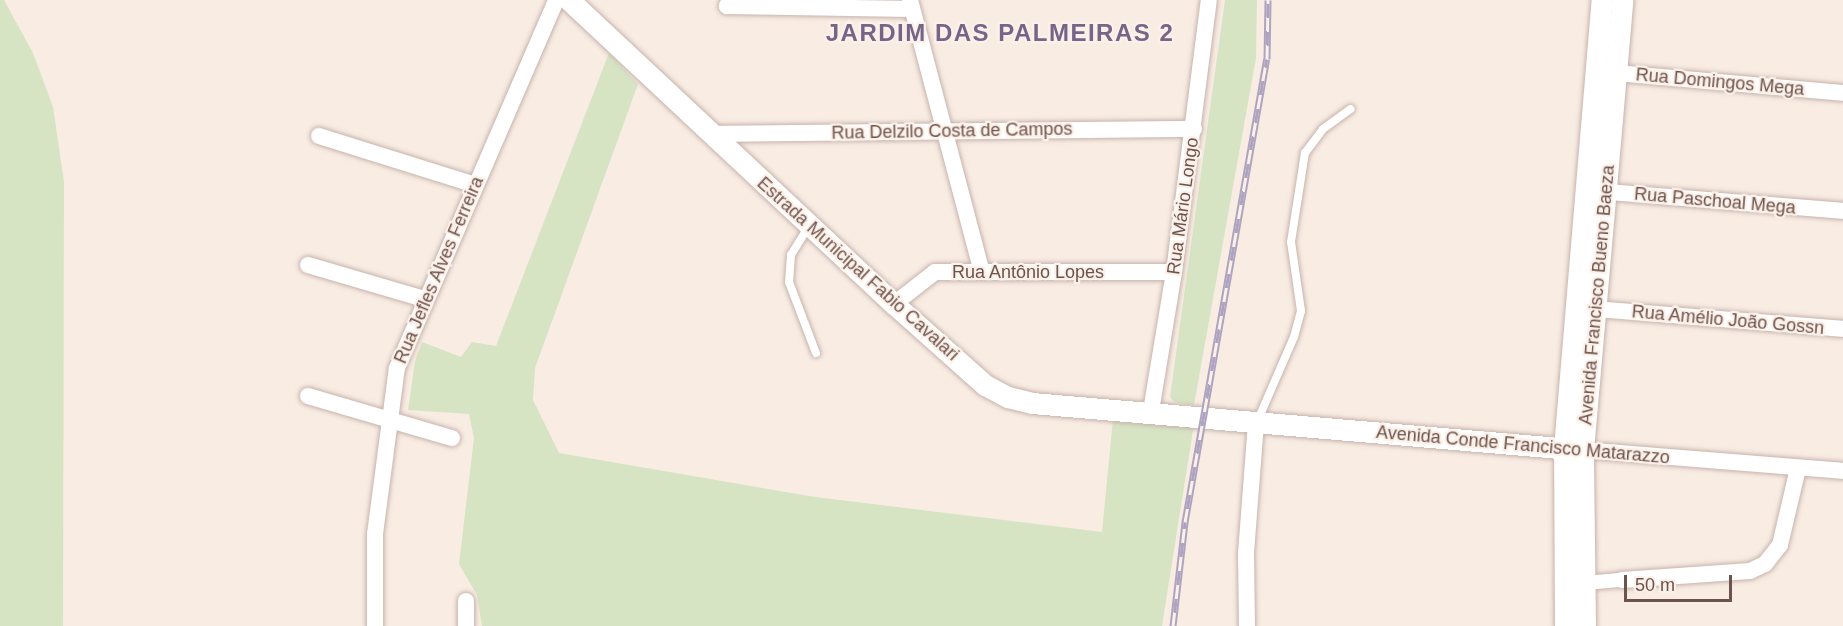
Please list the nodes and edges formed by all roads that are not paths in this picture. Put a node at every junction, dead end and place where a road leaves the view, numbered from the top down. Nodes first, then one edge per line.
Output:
1 (556, 0) edge
2 (569, 0) edge
3 (1209, 0) edge
4 (1602, 0) edge
5 (1622, 0) edge
6 (728, 3) edge
7 (911, 4) edge
8 (1607, 72) junction
9 (1843, 93) edge
10 (1351, 109) dead end
11 (1194, 129) junction
12 (944, 130) junction
13 (711, 134) junction
14 (319, 136) dead end
15 (475, 185) junction
16 (1597, 191) junction
17 (1843, 211) edge
18 (809, 225) junction
19 (308, 265) dead end
20 (982, 272) junction
21 (1174, 273) junction
22 (424, 299) junction
23 (894, 304) junction
24 (1586, 308) junction
25 (1843, 329) edge
26 (816, 353) dead end
27 (308, 396) dead end
28 (1151, 411) junction
29 (1203, 417) joint
30 (390, 420) junction
31 (1257, 423) junction
32 (452, 438) dead end
33 (1574, 449) junction
34 (1798, 468) junction
35 (1843, 471) edge
36 (1622, 580) joint
37 (1585, 583) junction
38 (466, 601) dead end
39 (375, 626) edge
40 (466, 626) edge
41 (1247, 626) edge
42 (1565, 626) edge
43 (1585, 626) edge

1 - 15 street, Rua Jefles Alves Ferreira
2 - 13 street, Estrada Municipal Fabio Cavalari
3 - 11 street, Rua Mário Longo
4 - 8 street, Avenida Francisco Bueno Baeza
5 - 8 street, Avenida Francisco Bueno Baeza
6 - 7 street
7 - 12 street
8 - 9 street, Rua Domingos Mega
8 - 16 street, Avenida Francisco Bueno Baeza
10 - 31 lane
11 - 12 street, Rua Delzilo Costa de Campos
11 - 21 street, Rua Mário Longo
12 - 13 street, Rua Delzilo Costa de Campos
12 - 20 street
13 - 18 street, Estrada Municipal Fabio Cavalari
14 - 15 street
15 - 22 street, Rua Jefles Alves Ferreira
16 - 17 street, Rua Paschoal Mega
16 - 24 street, Avenida Francisco Bueno Baeza
18 - 23 street, Estrada Municipal Fabio Cavalari
18 - 26 lane
19 - 22 street
20 - 21 street, Rua Antônio Lopes
20 - 23 street, Rua Antônio Lopes
21 - 28 street, Rua Mário Longo
22 - 30 street, Rua Jefles Alves Ferreira
23 - 28 street, Estrada Municipal Fabio Cavalari
24 - 25 street, Rua Amélio João Gossn
24 - 33 street, Avenida Francisco Bueno Baeza
27 - 30 street
28 - 29 street, Estrada Municipal Fabio Cavalari
29 - 31 street, Avenida Conde Francisco Matarazzo
30 - 32 street
30 - 39 street, Rua Jefles Alves Ferreira
31 - 33 street, Avenida Conde Francisco Matarazzo
31 - 41 street
33 - 34 street, Avenida Conde Francisco Matarazzo
33 - 37 street, Avenida Francisco Bueno Baeza
33 - 42 street, Avenida Francisco Bueno Baeza
34 - 35 street, Avenida Conde Francisco Matarazzo
34 - 36 street
36 - 37 street
37 - 43 street, Avenida Francisco Bueno Baeza
38 - 40 street

